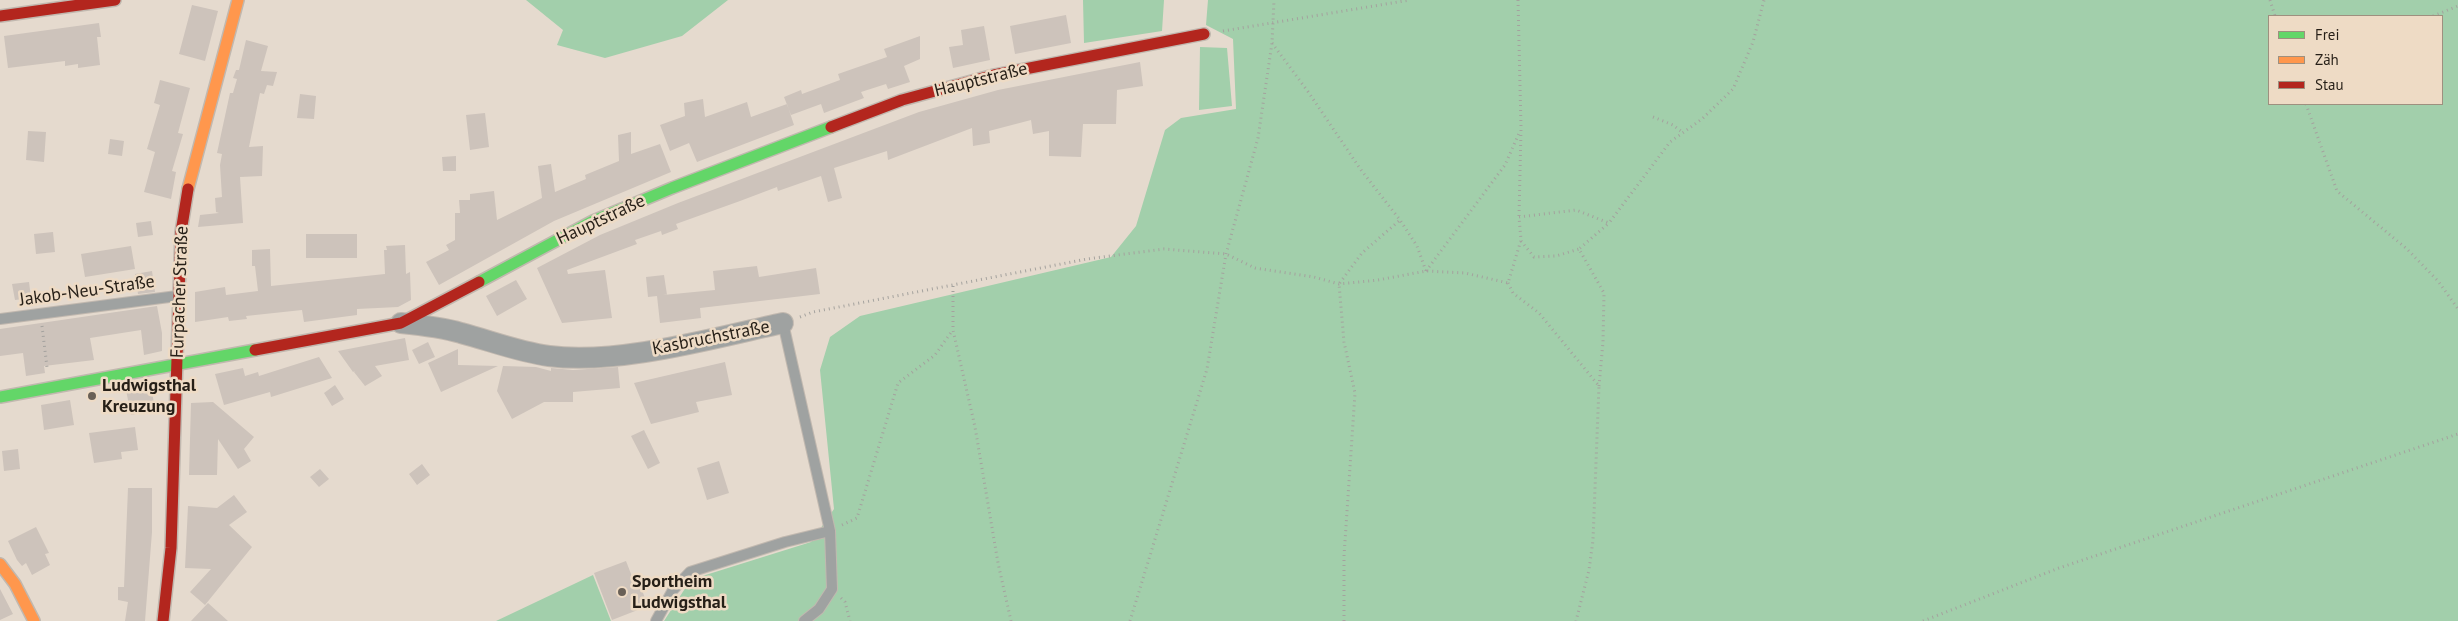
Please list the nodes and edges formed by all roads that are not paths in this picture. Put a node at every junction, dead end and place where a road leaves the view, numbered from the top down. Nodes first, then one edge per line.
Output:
1 (115, 0) edge
2 (238, 0) edge
3 (0, 16) edge
4 (1204, 34) road end
5 (178, 296) junction
6 (451, 297) junction
7 (0, 319) edge
8 (401, 323) junction
9 (783, 324) joint
10 (461, 333) junction
11 (177, 363) junction
12 (0, 397) edge
13 (830, 530) junction
14 (0, 564) edge
15 (34, 621) edge
16 (163, 621) edge
17 (656, 621) edge
18 (804, 621) edge

1 - 3 street
2 - 5 street, Furpacher Straße
4 - 6 street, Hauptstraße
5 - 7 lane, Jakob-Neu-Straße
5 - 11 street, Furpacher Straße
6 - 8 street, Hauptstraße
6 - 10 street
8 - 10 street, Kasbruchstraße
8 - 11 street, Hauptstraße
9 - 10 street, Kasbruchstraße
9 - 13 lane, Kasbruchstraße
11 - 12 street, Hauptstraße
11 - 16 street, Furpacher Straße
13 - 17 lane
13 - 18 lane, Kasbruchstraße
14 - 15 street

